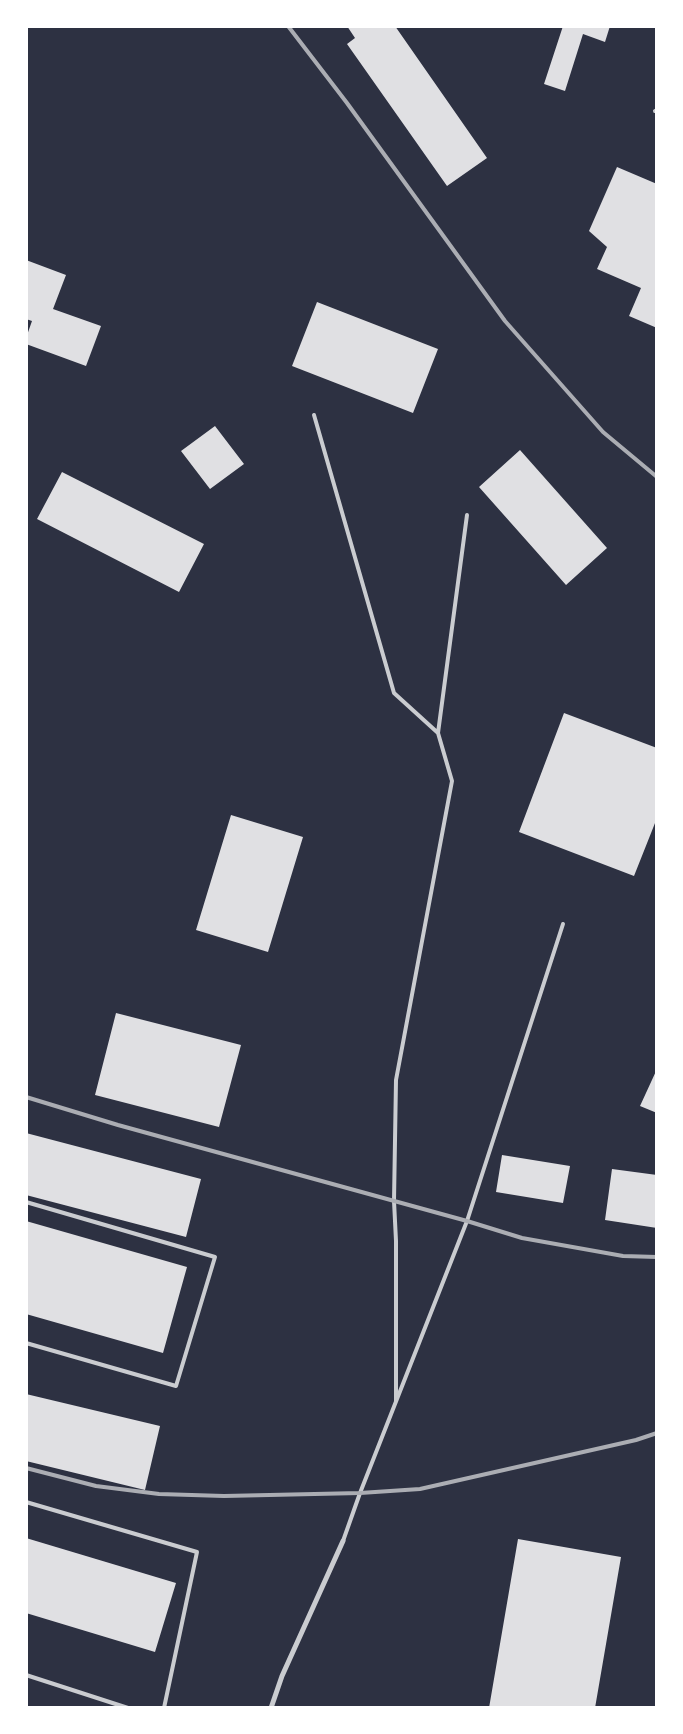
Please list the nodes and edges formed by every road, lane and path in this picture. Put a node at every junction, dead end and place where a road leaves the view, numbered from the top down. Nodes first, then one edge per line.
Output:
1 (314, 415) dead end
2 (467, 515) dead end
3 (438, 733) junction
4 (563, 924) dead end
5 (26, 1202) edge
6 (26, 1343) edge
7 (396, 1401) junction
8 (26, 1502) edge
9 (343, 1541) joint
10 (26, 1676) edge
11 (128, 1708) edge
12 (164, 1708) edge
13 (271, 1708) edge

1 - 3 lane
2 - 3 lane
3 - 7 lane
4 - 7 lane
5 - 6 lane
7 - 9 lane
8 - 12 lane
9 - 13 street
10 - 11 lane

